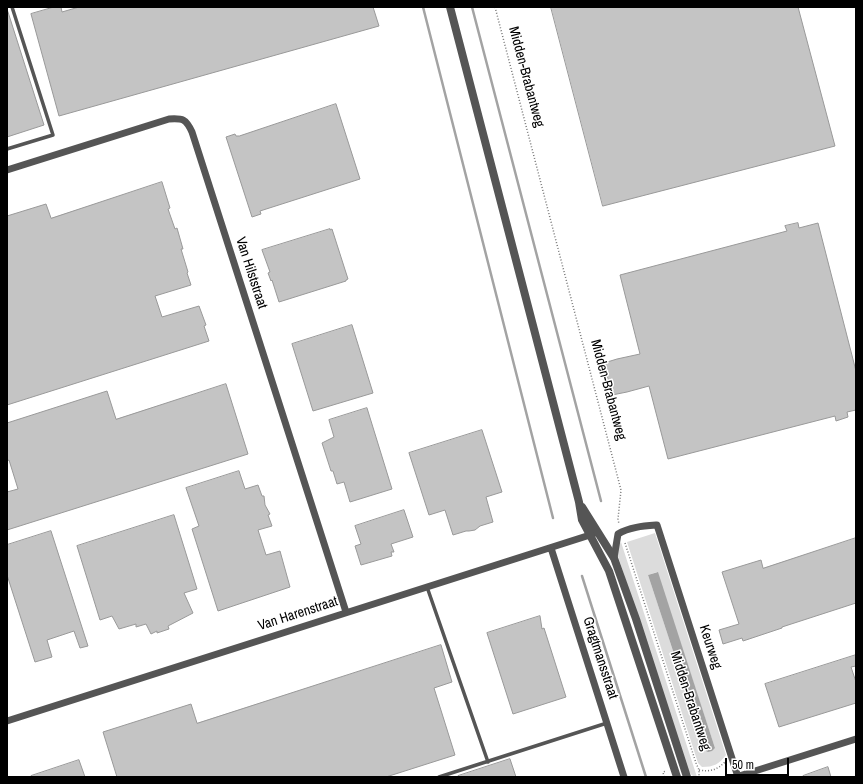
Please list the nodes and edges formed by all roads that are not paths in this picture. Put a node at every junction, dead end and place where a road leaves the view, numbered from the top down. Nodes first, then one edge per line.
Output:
1 (12, 7) edge
2 (450, 7) edge
3 (7, 149) edge
4 (7, 170) edge
5 (594, 533) junction
6 (551, 548) junction
7 (614, 558) junction
8 (427, 587) junction
9 (346, 612) junction
10 (7, 721) edge
11 (607, 724) junction
12 (856, 739) edge
13 (488, 762) junction
14 (439, 777) edge
15 (624, 777) edge
16 (677, 777) edge
17 (687, 777) edge
18 (737, 777) edge

1 - 3 lane
2 - 5 street, Midden-Brabantweg
4 - 9 street, Van Hilststraat
5 - 6 street, Van Harenstraat
5 - 7 street, Midden-Brabantweg
5 - 16 street, Midden-Brabantweg
6 - 8 street, Van Harenstraat
6 - 11 street, Gragtmansstraat
7 - 17 street, Midden-Brabantweg
7 - 18 street, Keurweg
8 - 9 street, Van Harenstraat
8 - 13 lane
9 - 10 street, Van Harenstraat
11 - 13 lane
11 - 15 street, Gragtmansstraat
12 - 18 street
13 - 14 lane

